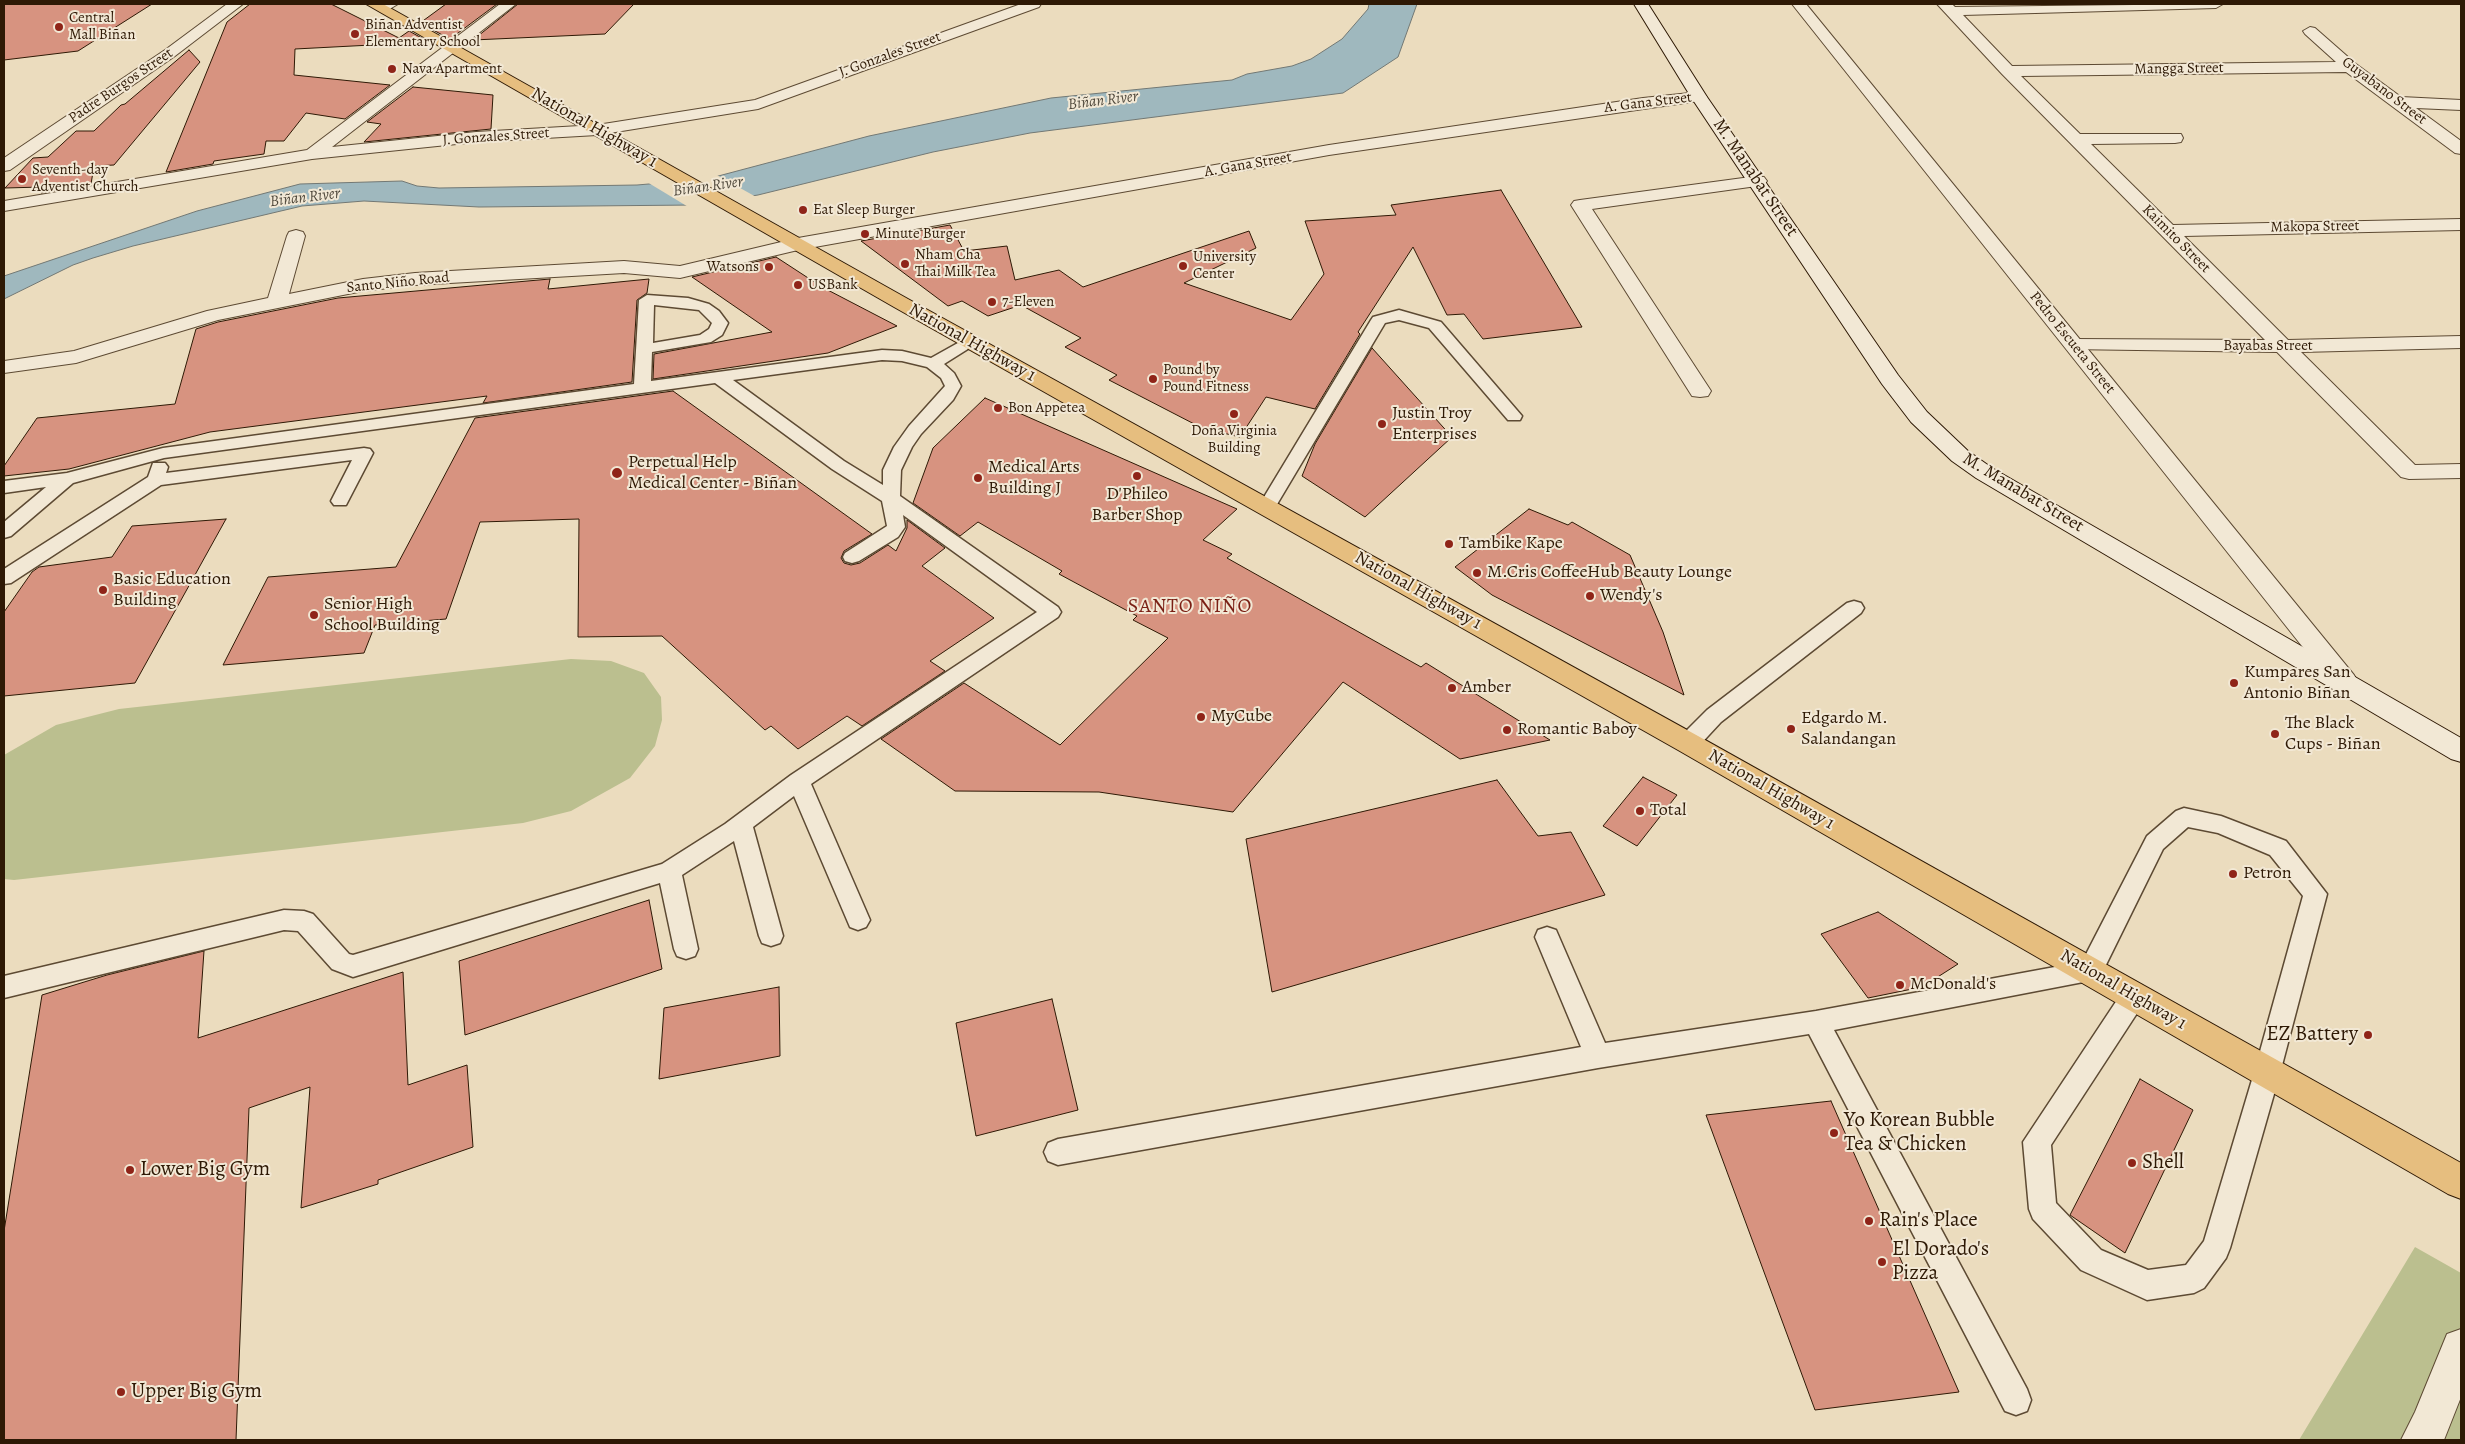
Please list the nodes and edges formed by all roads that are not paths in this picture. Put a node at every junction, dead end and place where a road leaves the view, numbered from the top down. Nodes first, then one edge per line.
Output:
1 (236, 4) edge
2 (509, 4) edge
3 (1034, 4) edge
4 (1641, 4) edge
5 (1799, 4) edge
6 (2216, 4) edge
7 (382, 6) edge
8 (1948, 7) edge
9 (2310, 31) dead end
10 (454, 48) junction
11 (2350, 67) junction
12 (2008, 71) junction
13 (1700, 97) junction
14 (2397, 102) junction
15 (2461, 105) edge
16 (597, 130) junction
17 (2175, 138) dead end
18 (2076, 139) junction
19 (2461, 149) edge
20 (312, 154) junction
21 (4, 166) edge
22 (1758, 181) junction
23 (4, 206) edge
24 (2461, 224) edge
25 (2168, 231) junction
26 (296, 236) dead end
27 (798, 244) junction
28 (276, 303) junction
29 (971, 342) junction
30 (2461, 342) edge
31 (2074, 345) junction
32 (2284, 346) junction
33 (644, 349) junction
34 (933, 364) junction
35 (4, 367) edge
36 (718, 378) junction
37 (642, 389) junction
38 (1700, 391) dead end
39 (1514, 416) dead end
40 (164, 453) junction
41 (2461, 471) edge
42 (67, 479) junction
43 (156, 480) junction
44 (4, 487) edge
45 (891, 498) junction
46 (340, 501) dead end
47 (1267, 507) junction
48 (4, 532) edge
49 (852, 557) dead end
50 (4, 578) edge
51 (1854, 608) dead end
52 (2345, 682) junction
53 (1688, 743) junction
54 (2461, 751) edge
55 (799, 781) junction
56 (741, 824) junction
57 (669, 871) junction
58 (858, 920) dead end
59 (771, 936) dead end
60 (1547, 937) dead end
61 (686, 949) dead end
62 (2090, 971) junction
63 (4, 987) edge
64 (2134, 996) junction
65 (1816, 1022) junction
66 (1598, 1056) junction
67 (2267, 1072) junction
68 (1058, 1152) dead end
69 (2461, 1182) edge
70 (2461, 1348) edge
71 (2016, 1400) dead end
72 (2422, 1440) edge

1 - 21 street, Padre Burgos Street
2 - 10 street
3 - 16 street, J. Gonzales Street
4 - 13 street, M. Manabat Street
5 - 31 street, Pedro Escueta Street
6 - 8 street
7 - 10 highway, National Highway 1
8 - 12 street, Kaimito Street
9 - 11 street, Guyabano Street
10 - 16 highway, National Highway 1
10 - 20 street
11 - 12 street, Mangga Street
11 - 14 street, Guyabano Street
12 - 18 street, Kaimito Street
13 - 22 street, M. Manabat Street
13 - 27 street, A. Gana Street
14 - 15 street
14 - 19 street, Guyabano Street
16 - 20 street, J. Gonzales Street
16 - 27 highway, National Highway 1
17 - 18 street
18 - 25 street, Kaimito Street
20 - 23 street, J. Gonzales Street
22 - 38 street
22 - 52 street, M. Manabat Street
24 - 25 street, Makopa Street
25 - 32 street, Kaimito Street
26 - 28 street
27 - 28 street, Santo Niño Road
27 - 29 highway, National Highway 1
28 - 35 street, Santo Niño Road
29 - 34 lane
29 - 47 highway, National Highway 1
30 - 32 street, Bayabas Street
31 - 32 street, Bayabas Street
31 - 52 street, Pedro Escueta Street
32 - 41 street, Kaimito Street
33 - 33 lane
33 - 37 lane
34 - 36 lane
34 - 45 lane
36 - 37 lane
36 - 45 lane
37 - 40 lane
39 - 47 lane
40 - 42 lane
40 - 43 lane
42 - 44 lane
42 - 48 lane
43 - 46 lane
43 - 50 lane
45 - 49 lane
45 - 55 lane
47 - 53 highway, National Highway 1
51 - 53 lane
52 - 54 street, M. Manabat Street
53 - 62 highway, National Highway 1
55 - 56 lane
55 - 58 lane
56 - 57 lane
56 - 59 lane
57 - 61 lane
57 - 63 lane
60 - 66 lane
62 - 64 highway, National Highway 1
62 - 65 lane
62 - 67 lane
64 - 67 highway, National Highway 1
64 - 67 lane
65 - 66 lane
65 - 71 lane
66 - 68 lane
67 - 69 highway, National Highway 1
70 - 72 street

